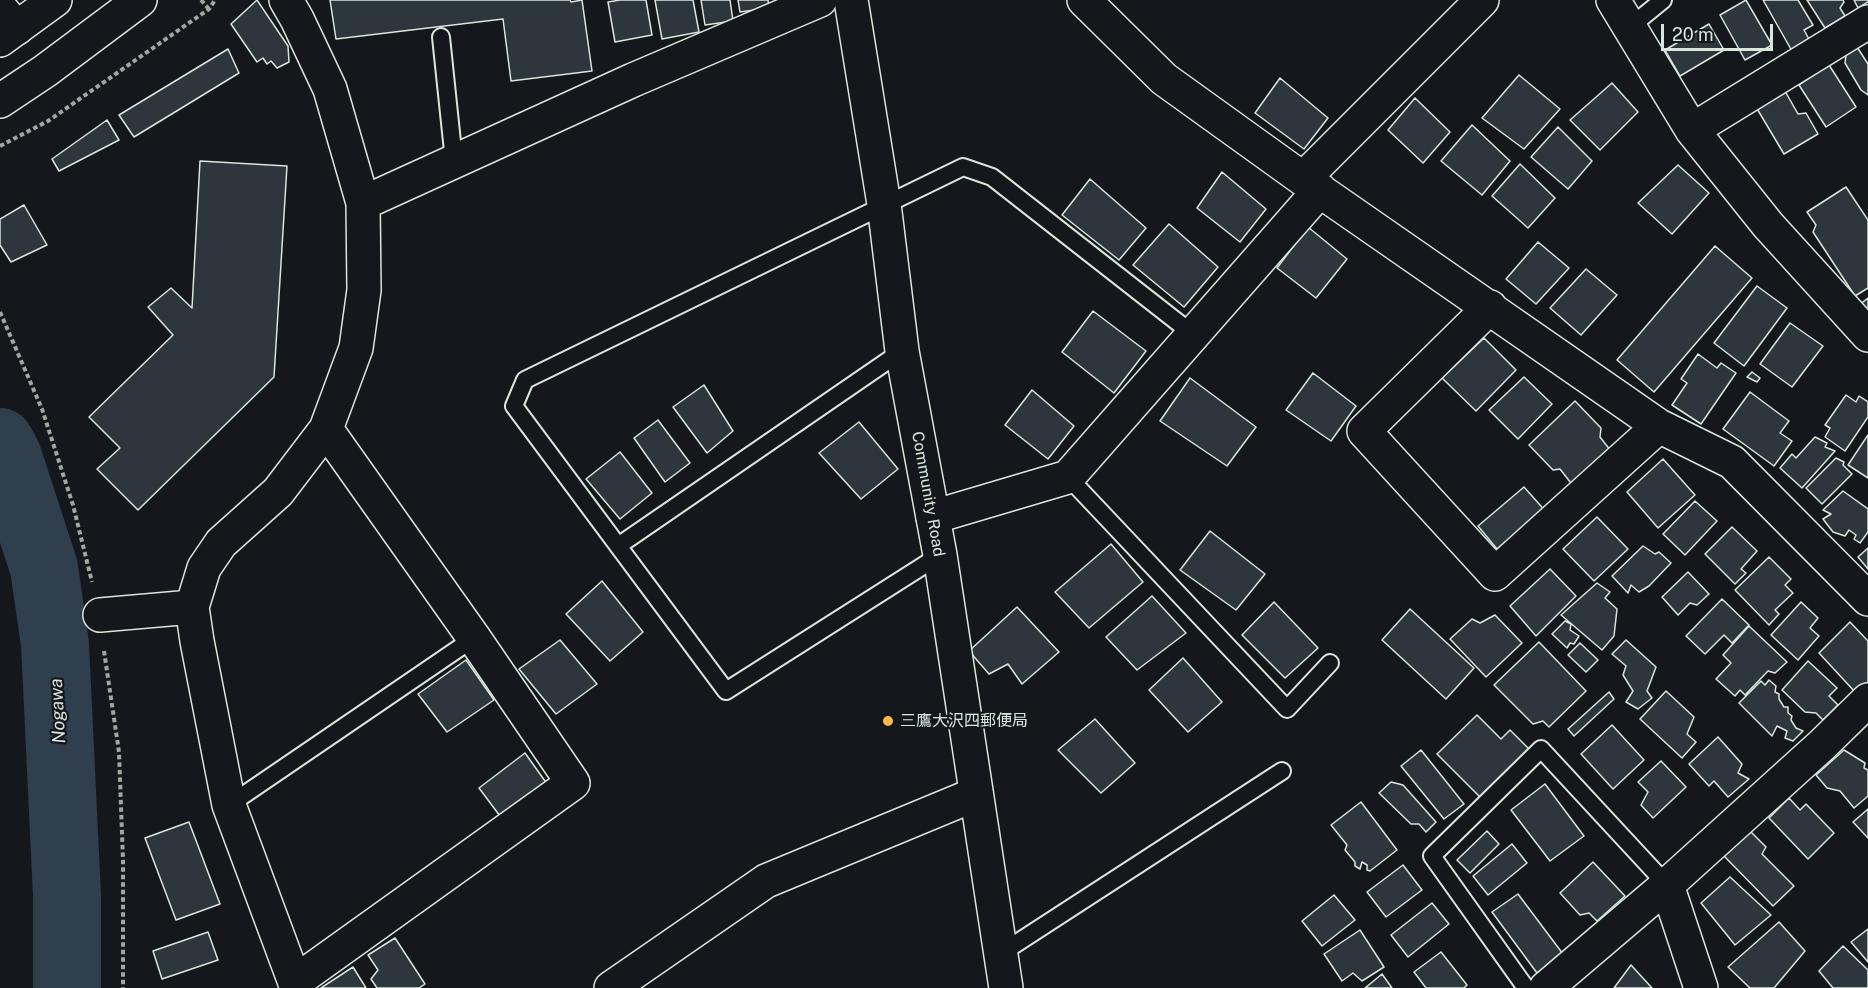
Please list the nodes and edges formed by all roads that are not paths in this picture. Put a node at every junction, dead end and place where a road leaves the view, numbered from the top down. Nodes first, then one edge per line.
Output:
1 (55, 0) edge
2 (140, 0) edge
3 (286, 0) edge
4 (820, 0) edge
5 (851, 0) edge
6 (1084, 0) edge
7 (1482, 0) edge
8 (1663, 0) edge
9 (1621, 14) edge
10 (1868, 22) edge
11 (6, 25) edge
12 (441, 37) dead end
13 (0, 102) edge
14 (1692, 130) junction
15 (454, 161) junction
16 (1312, 184) junction
17 (363, 203) junction
18 (884, 204) junction
19 (1490, 307) junction
20 (1194, 335) junction
21 (1868, 336) edge
22 (902, 351) junction
23 (1659, 426) junction
24 (326, 429) junction
25 (1068, 477) junction
26 (933, 517) junction
27 (618, 546) junction
28 (940, 555) junction
29 (1868, 599) edge
30 (192, 607) junction
31 (100, 615) dead end
32 (474, 638) junction
33 (1330, 663) dead end
34 (1868, 700) edge
35 (1282, 771) dead end
36 (976, 794) junction
37 (229, 805) junction
38 (1667, 885) junction
39 (1000, 954) junction
40 (296, 985) edge
41 (611, 988) edge
42 (1006, 988) edge
43 (1526, 988) edge
44 (1546, 988) edge
45 (1701, 988) edge

1 - 11 street
2 - 13 street
3 - 17 street
4 - 15 street
5 - 18 street, Community Road
6 - 16 street
7 - 16 street
8 - 9 lane
9 - 14 street
10 - 14 street
12 - 15 lane
14 - 21 street
15 - 17 street
16 - 19 street
16 - 20 street
17 - 24 street
18 - 20 lane
18 - 22 street, Community Road
18 - 27 lane
19 - 23 street
19 - 23 street
20 - 25 street
22 - 26 street, Community Road
22 - 27 lane
23 - 29 street
24 - 30 street
24 - 32 street
25 - 26 street
25 - 33 lane
26 - 28 street, Community Road
27 - 28 lane
28 - 36 street, Community Road
30 - 31 street
30 - 37 street
32 - 37 lane
32 - 40 street
34 - 38 street
35 - 39 lane
36 - 39 street, Community Road
36 - 41 street
37 - 40 street
38 - 43 lane
38 - 44 street
38 - 45 street
39 - 42 street, Community Road

